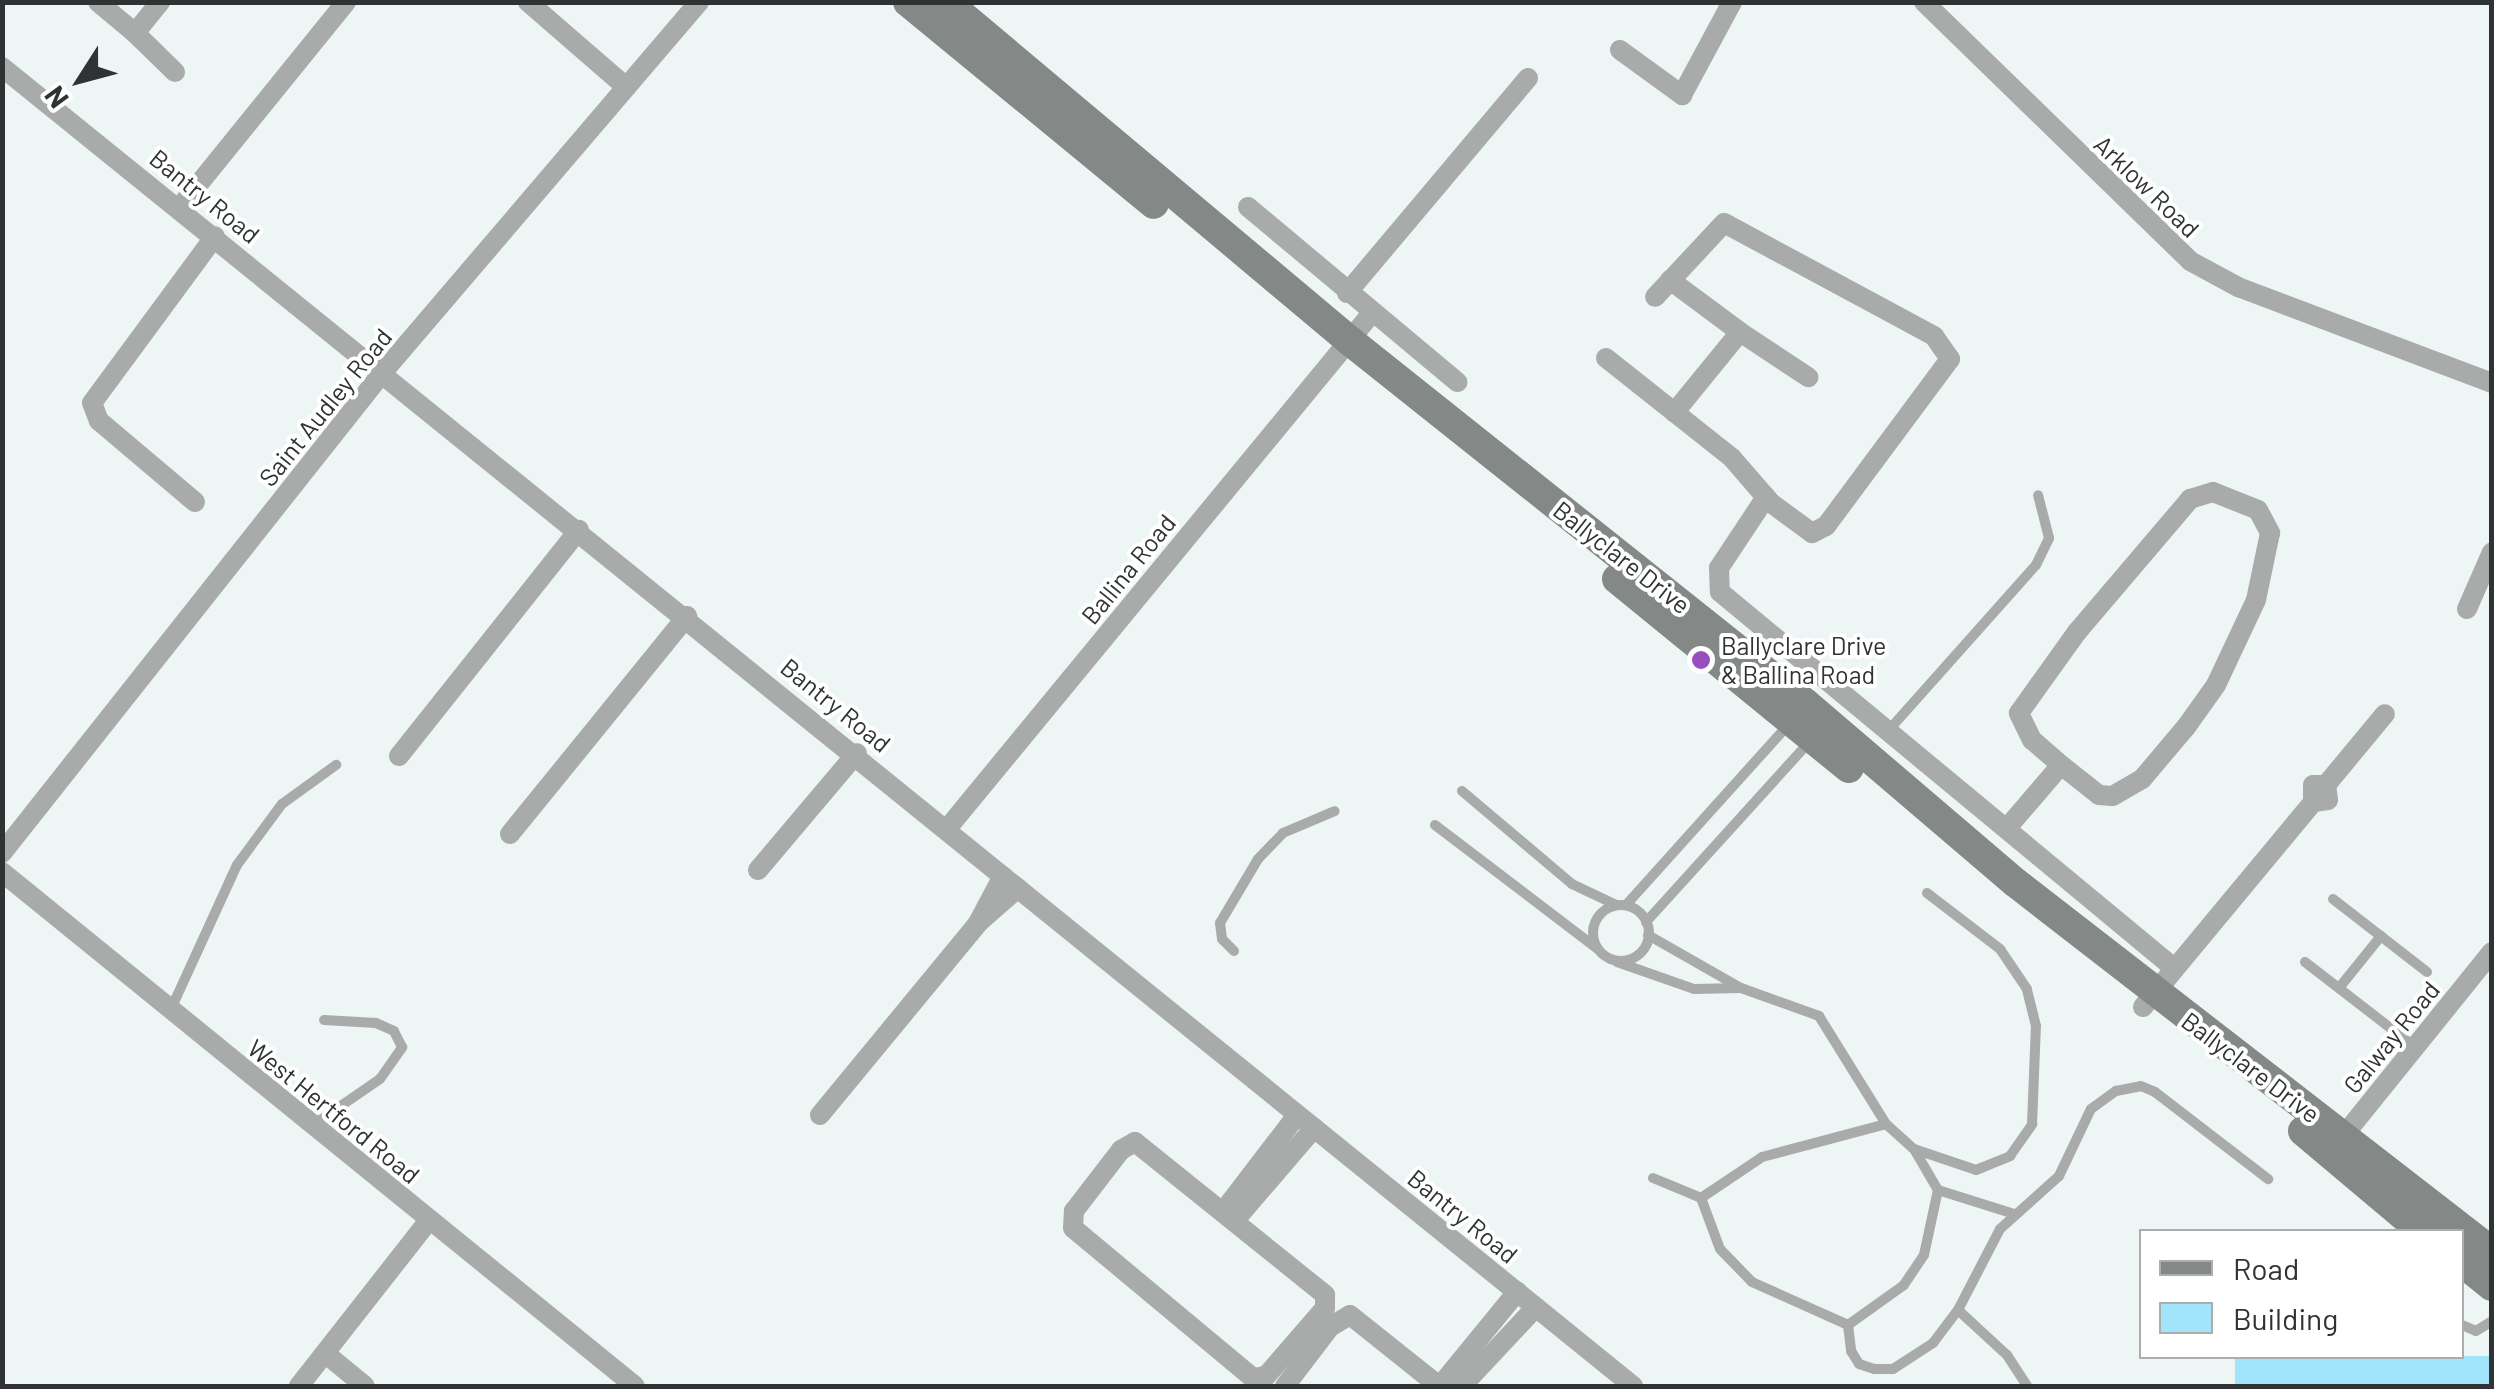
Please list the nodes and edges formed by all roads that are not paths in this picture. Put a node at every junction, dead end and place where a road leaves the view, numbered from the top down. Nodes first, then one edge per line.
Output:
1 (98, 2) edge
2 (160, 2) edge
3 (346, 2) edge
4 (528, 2) edge
5 (699, 2) edge
6 (908, 2) edge
7 (946, 2) edge
8 (1732, 2) edge
9 (1924, 2) edge
10 (134, 33) junction
11 (1620, 50) dead end
12 (2, 67) edge
13 (175, 72) dead end
14 (1528, 78) dead end
15 (626, 87) junction
16 (180, 207) junction
17 (1248, 207) dead end
18 (215, 236) junction
19 (1670, 280) junction
20 (1347, 293) junction
21 (1655, 297) dead end
22 (1371, 314) junction
23 (1740, 332) junction
24 (1344, 347) junction
25 (1606, 358) dead end
26 (383, 372) junction
27 (1808, 377) dead end
28 (1457, 382) dead end
29 (2492, 383) edge
30 (1674, 412) junction
31 (2038, 494) dead end
32 (1766, 497) junction
33 (196, 502) dead end
34 (579, 530) junction
35 (2492, 552) edge
36 (2468, 609) dead end
37 (687, 616) junction
38 (1823, 676) junction
39 (1843, 693) junction
40 (2385, 714) dead end
41 (1809, 720) junction
42 (1888, 731) junction
43 (856, 753) junction
44 (399, 756) dead end
45 (2061, 765) junction
46 (336, 766) dead end
47 (1462, 791) dead end
48 (1335, 811) dead end
49 (1435, 825) dead end
50 (2008, 828) junction
51 (946, 830) junction
52 (510, 834) dead end
53 (2, 853) edge
54 (758, 870) dead end
55 (2, 872) edge
56 (1010, 882) junction
57 (1927, 893) dead end
58 (2333, 899) dead end
59 (1621, 905) junction
60 (1646, 922) junction
61 (1648, 935) junction
62 (2382, 936) junction
63 (1598, 949) junction
64 (1234, 950) dead end
65 (2492, 952) edge
66 (1612, 960) junction
67 (2305, 962) dead end
68 (2174, 968) junction
69 (2427, 972) dead end
70 (1741, 988) junction
71 (2339, 988) junction
72 (2148, 1000) junction
73 (170, 1010) junction
74 (324, 1020) dead end
75 (2414, 1047) junction
76 (820, 1115) dead end
77 (1306, 1121) junction
78 (1886, 1124) junction
79 (312, 1125) junction
80 (2336, 1145) junction
81 (1914, 1149) junction
82 (1653, 1178) dead end
83 (2268, 1179) dead end
84 (1938, 1190) junction
85 (1701, 1198) junction
86 (1231, 1214) junction
87 (2014, 1214) junction
88 (429, 1220) junction
89 (2421, 1229) edge
90 (2458, 1229) edge
91 (2464, 1233) edge
92 (2492, 1252) edge
93 (2464, 1264) edge
94 (2492, 1286) edge
95 (1517, 1292) junction
96 (1536, 1306) junction
97 (1958, 1310) junction
98 (2492, 1321) edge
99 (1848, 1325) junction
100 (2464, 1326) edge
101 (326, 1354) junction
102 (299, 1386) edge
103 (365, 1386) edge
104 (635, 1386) edge
105 (1284, 1386) edge
106 (1440, 1386) edge
107 (1462, 1386) edge
108 (1633, 1386) edge
109 (2027, 1386) edge

1 - 10 street
2 - 10 street
3 - 16 street
4 - 15 street
5 - 15 street, Saint Audley Road
6 - 24 street, Ballyclare Drive
7 - 24 street, Ballyclare Drive
8 - 11 street
9 - 29 street, Arklow Road
10 - 13 street
12 - 16 street, Bantry Road
14 - 20 street
15 - 26 street, Saint Audley Road
16 - 18 street, Bantry Road
17 - 20 street
18 - 26 street, Bantry Road
18 - 33 street
19 - 21 street
19 - 23 street
19 - 32 street
20 - 22 street
22 - 24 street, Ballina Road
22 - 28 street
23 - 27 street
23 - 30 street
24 - 41 street, Ballyclare Drive
24 - 51 street, Ballina Road
25 - 30 street
26 - 34 street, Bantry Road
26 - 53 street, Saint Audley Road
30 - 32 street
31 - 42 lane
32 - 38 street
34 - 37 street, Bantry Road
34 - 44 street
35 - 36 street
37 - 43 street, Bantry Road
37 - 52 street
38 - 39 street
38 - 41 lane
39 - 41 lane
39 - 42 street
40 - 68 street
41 - 59 lane
41 - 60 lane
41 - 72 street, Ballyclare Drive
42 - 50 street
43 - 51 street, Bantry Road
43 - 54 street
45 - 45 street
45 - 50 street
46 - 73 lane
47 - 59 lane
48 - 64 lane
49 - 63 lane
50 - 68 street
51 - 56 street, Bantry Road
55 - 73 street, West Hertford Road
56 - 76 street
56 - 77 street, Bantry Road
57 - 81 lane
58 - 62 lane
59 - 60 lane
59 - 63 lane
60 - 61 lane
61 - 66 lane
61 - 70 lane
62 - 69 lane
62 - 71 lane
63 - 66 lane
65 - 75 street, Galway Road
66 - 70 lane
67 - 71 lane
68 - 72 street
70 - 78 lane
71 - 75 lane
72 - 80 street, Ballyclare Drive
73 - 79 street, West Hertford Road
74 - 79 lane
75 - 80 street, Galway Road
77 - 86 street
77 - 95 street, Bantry Road
78 - 81 lane
78 - 85 lane
79 - 88 street, West Hertford Road
80 - 89 street, Ballyclare Drive
80 - 90 street, Ballyclare Drive
81 - 84 lane
82 - 85 lane
83 - 87 lane
84 - 87 lane
84 - 99 lane
85 - 99 lane
86 - 86 street
87 - 97 lane
88 - 101 street
88 - 104 street, West Hertford Road
91 - 92 street, Ballyclare Drive
93 - 94 street
95 - 96 street, Bantry Road
95 - 106 street
96 - 107 street
96 - 108 street, Bantry Road
97 - 99 lane
97 - 109 lane
98 - 100 lane
101 - 102 street
101 - 103 street
105 - 106 street

